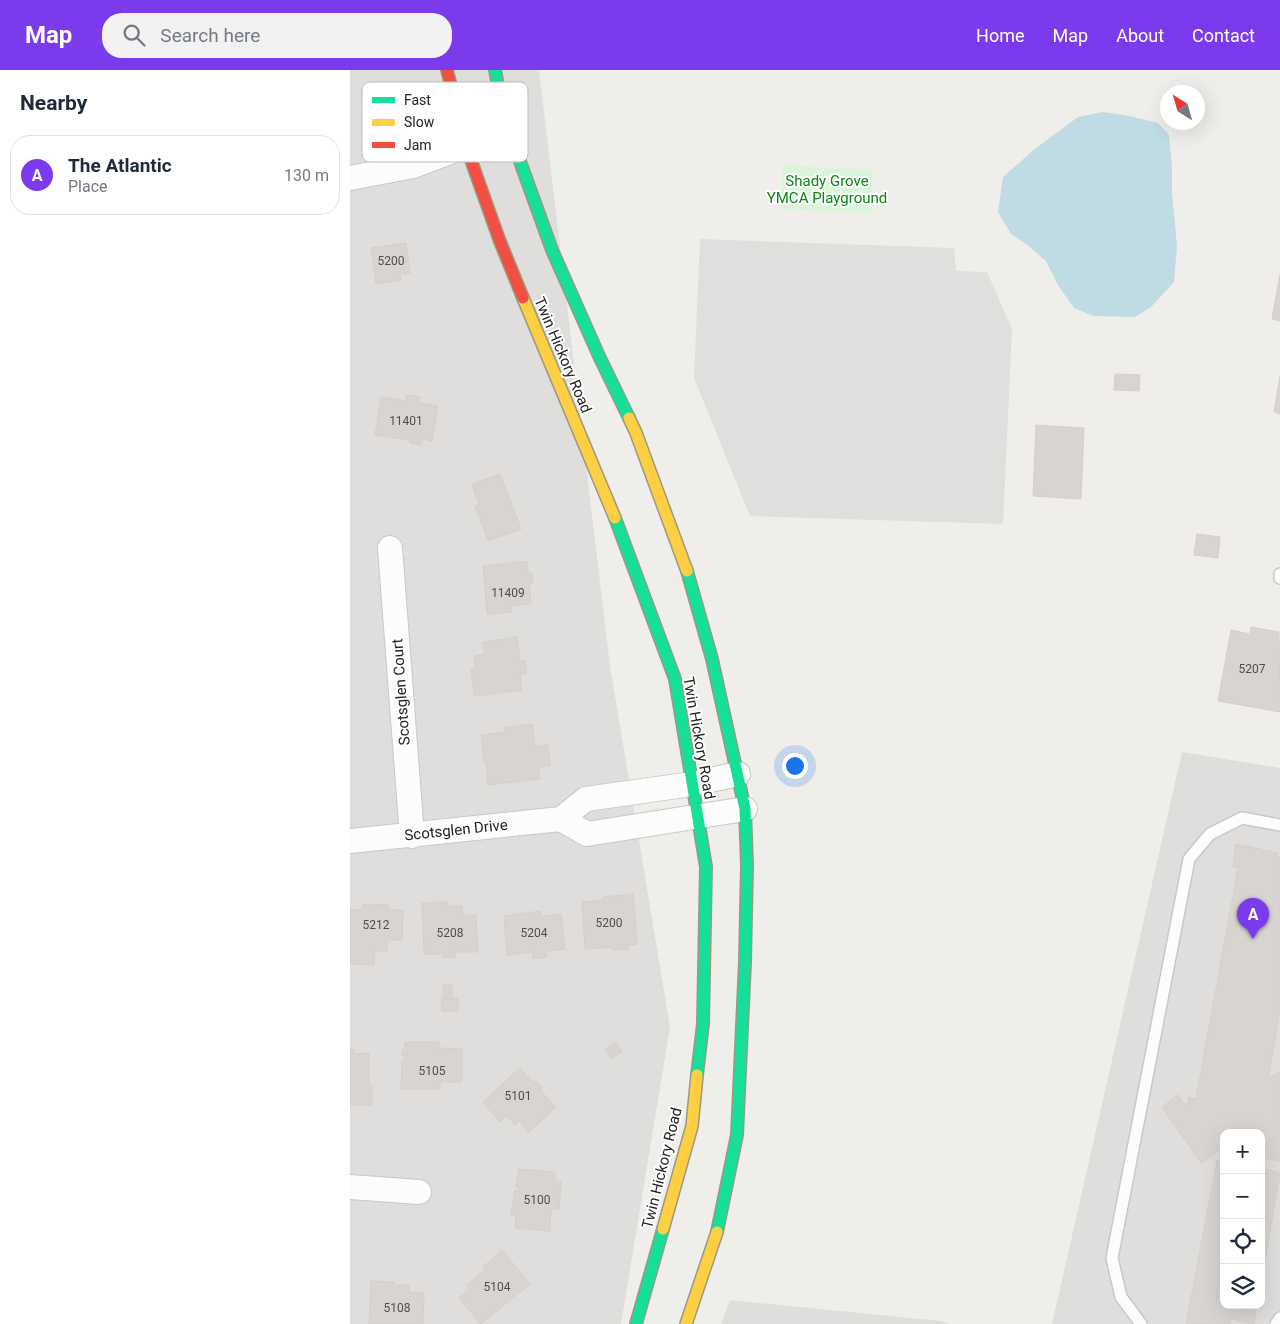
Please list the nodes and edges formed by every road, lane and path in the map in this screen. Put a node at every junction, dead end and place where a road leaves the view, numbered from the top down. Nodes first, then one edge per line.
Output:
1 (424, 162) edge
2 (472, 162) edge
3 (520, 162) edge
4 (350, 178) edge
5 (390, 548) dead end
6 (1280, 574) edge
7 (1280, 578) edge
8 (738, 774) junction
9 (692, 784) junction
10 (745, 809) junction
11 (698, 818) junction
12 (562, 819) junction
13 (1280, 825) edge
14 (412, 836) junction
15 (350, 841) edge
16 (350, 1187) edge
17 (419, 1192) dead end
18 (1280, 1318) edge
19 (636, 1324) edge
20 (686, 1324) edge
21 (1141, 1324) edge
22 (1276, 1324) edge

1 - 4 street
2 - 9 main road, Twin Hickory Road
3 - 8 main road, Twin Hickory Road
5 - 14 street, Scotsglen Court
6 - 7 lane
8 - 9 street
8 - 10 main road, Twin Hickory Road
9 - 11 main road, Twin Hickory Road
9 - 12 street
10 - 11 street
10 - 20 main road, Twin Hickory Road
11 - 12 street
11 - 19 main road, Twin Hickory Road
12 - 14 street, Scotsglen Drive
13 - 21 lane
14 - 15 street, Scotsglen Drive
16 - 17 street
18 - 22 lane

